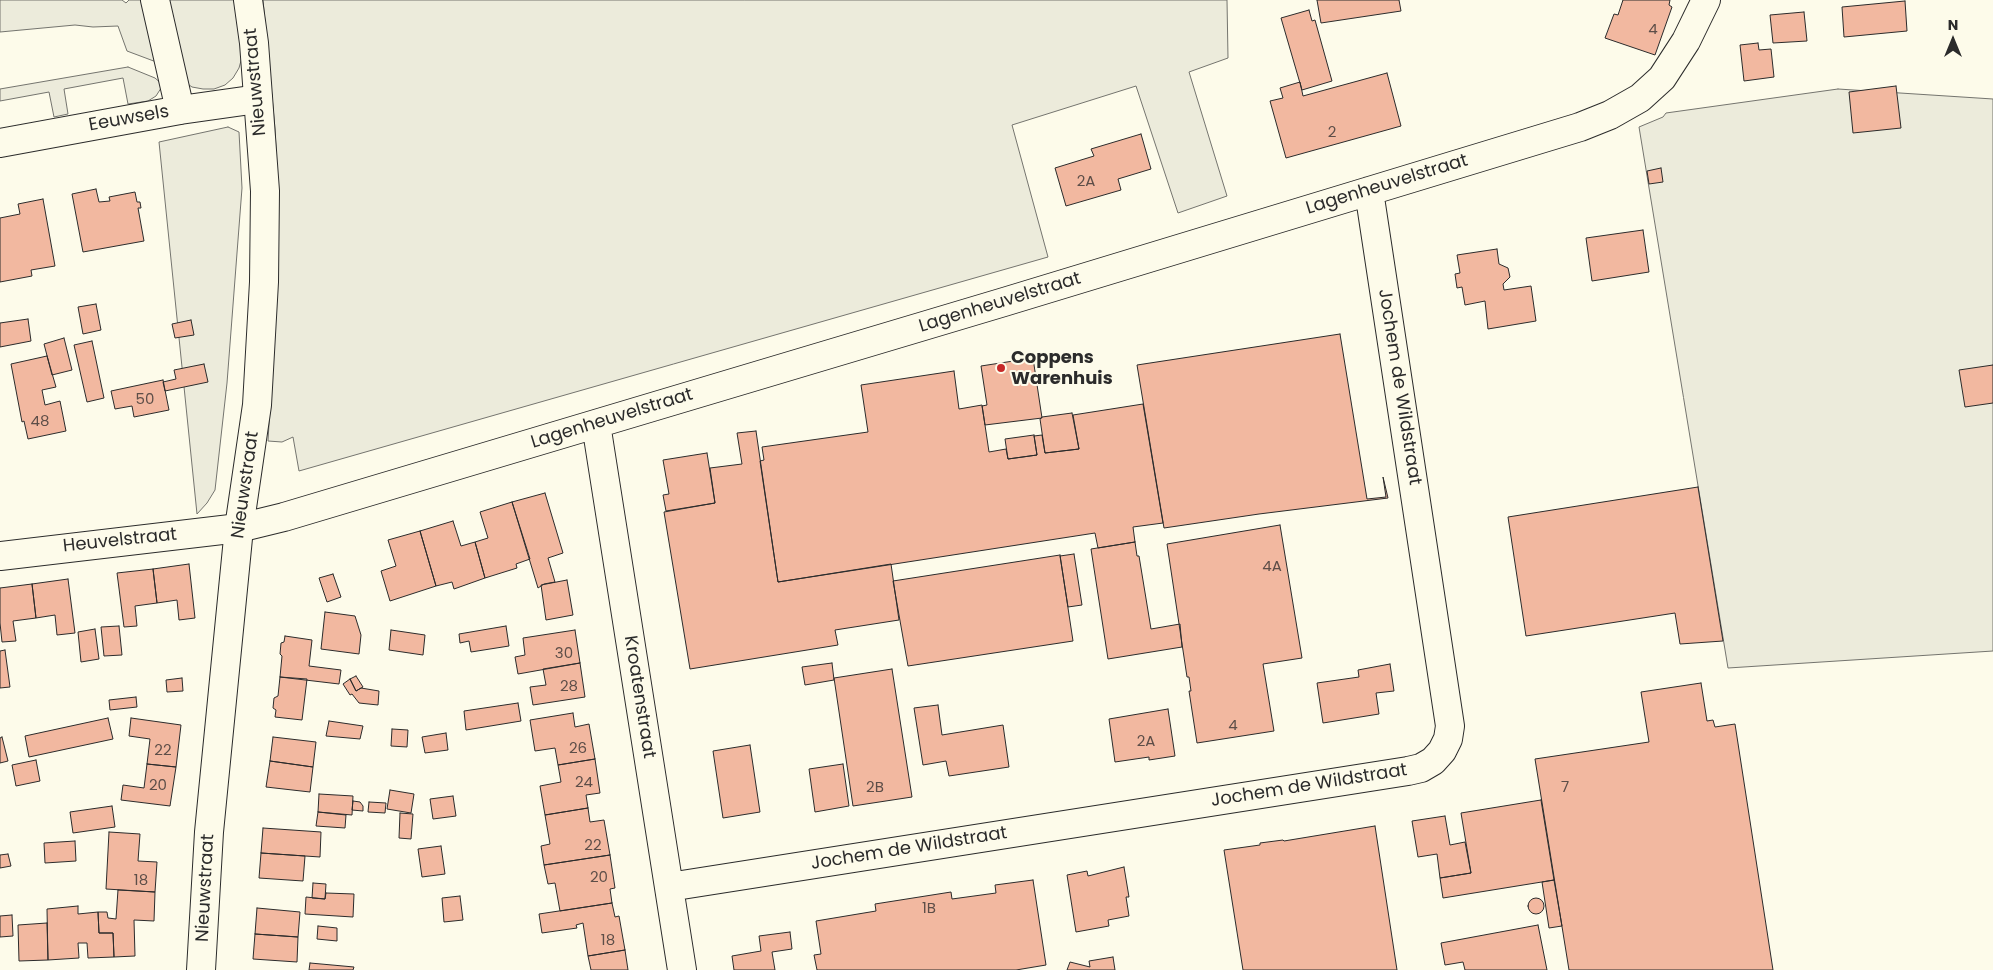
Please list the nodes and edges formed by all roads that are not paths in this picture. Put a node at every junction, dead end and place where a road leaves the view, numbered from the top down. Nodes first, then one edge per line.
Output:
1 (155, 0) edge
2 (248, 0) edge
3 (1706, 0) edge
4 (258, 99) junction
5 (180, 110) junction
6 (0, 143) edge
7 (1369, 191) junction
8 (596, 424) junction
9 (240, 528) junction
10 (0, 556) edge
11 (669, 887) junction
12 (201, 970) edge
13 (682, 970) edge

1 - 5 street
2 - 4 street, Nieuwstraat
3 - 7 street, Lagenheuvelstraat
4 - 5 street, Eeuwsels
4 - 9 street, Nieuwstraat
5 - 6 street, Eeuwsels
7 - 8 street, Lagenheuvelstraat
7 - 11 street, Jochem de Wildstraat
8 - 9 street, Lagenheuvelstraat
8 - 11 street, Kroatenstraat
9 - 10 street, Heuvelstraat
9 - 12 street, Nieuwstraat
11 - 13 street, Kroatenstraat

